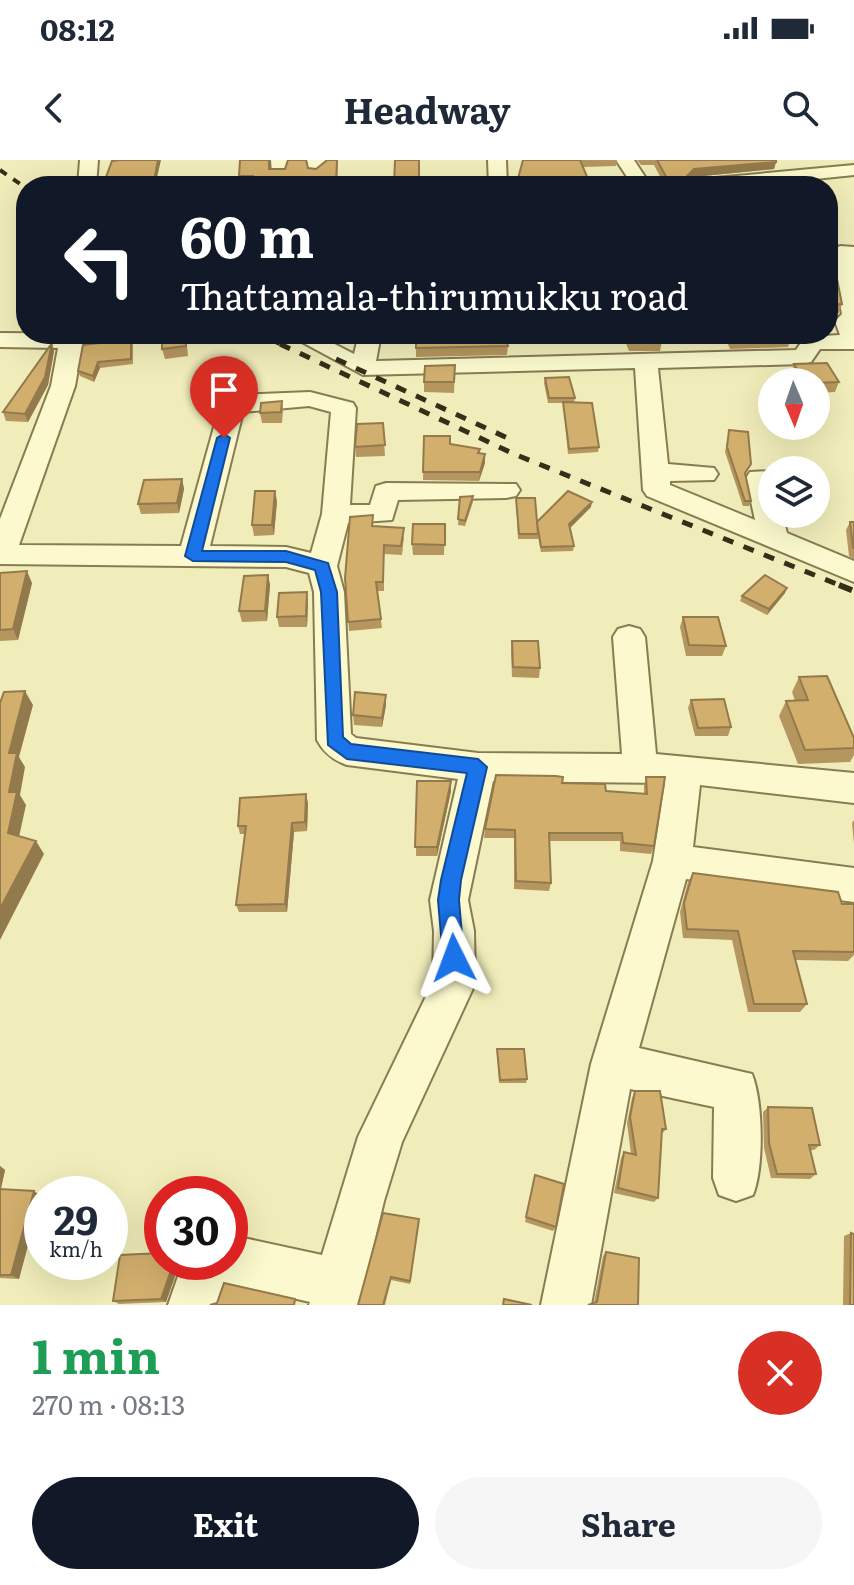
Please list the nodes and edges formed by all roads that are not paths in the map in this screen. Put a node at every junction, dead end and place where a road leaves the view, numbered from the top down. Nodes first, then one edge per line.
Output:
1 (854, 170) edge
2 (803, 176) edge
3 (841, 253) edge
4 (838, 342) edge
5 (71, 344) edge
6 (317, 344) edge
7 (368, 344) edge
8 (623, 344) edge
9 (700, 344) edge
10 (812, 344) edge
11 (707, 359) junction
12 (635, 363) junction
13 (363, 368) junction
14 (656, 472) junction
15 (705, 474) dead end
16 (506, 490) dead end
17 (336, 514) junction
18 (771, 528) edge
19 (774, 539) junction
20 (1, 554) edge
21 (193, 556) junction
22 (322, 566) junction
23 (854, 572) edge
24 (629, 637) dead end
25 (478, 767) junction
26 (640, 768) junction
27 (685, 769) junction
28 (854, 788) edge
29 (672, 861) junction
30 (854, 885) edge
31 (613, 1064) junction
32 (736, 1178) dead end
33 (248, 1266) edge
34 (202, 1280) edge
35 (337, 1295) edge
36 (193, 1305) edge
37 (566, 1305) edge

1 - 2 street
3 - 4 street
5 - 20 street
6 - 13 street
7 - 13 street
8 - 12 street
9 - 11 street
10 - 11 street
11 - 12 street
12 - 13 street
12 - 14 street
14 - 15 street
14 - 19 street
16 - 17 street
17 - 21 street
17 - 22 street
18 - 19 street
19 - 23 street
20 - 21 street
21 - 22 street
22 - 25 street
24 - 26 street
25 - 26 street
25 - 35 street
26 - 27 street
27 - 28 street
27 - 29 street
29 - 30 street
29 - 31 street
31 - 32 street
31 - 37 street
33 - 35 street
34 - 36 street

